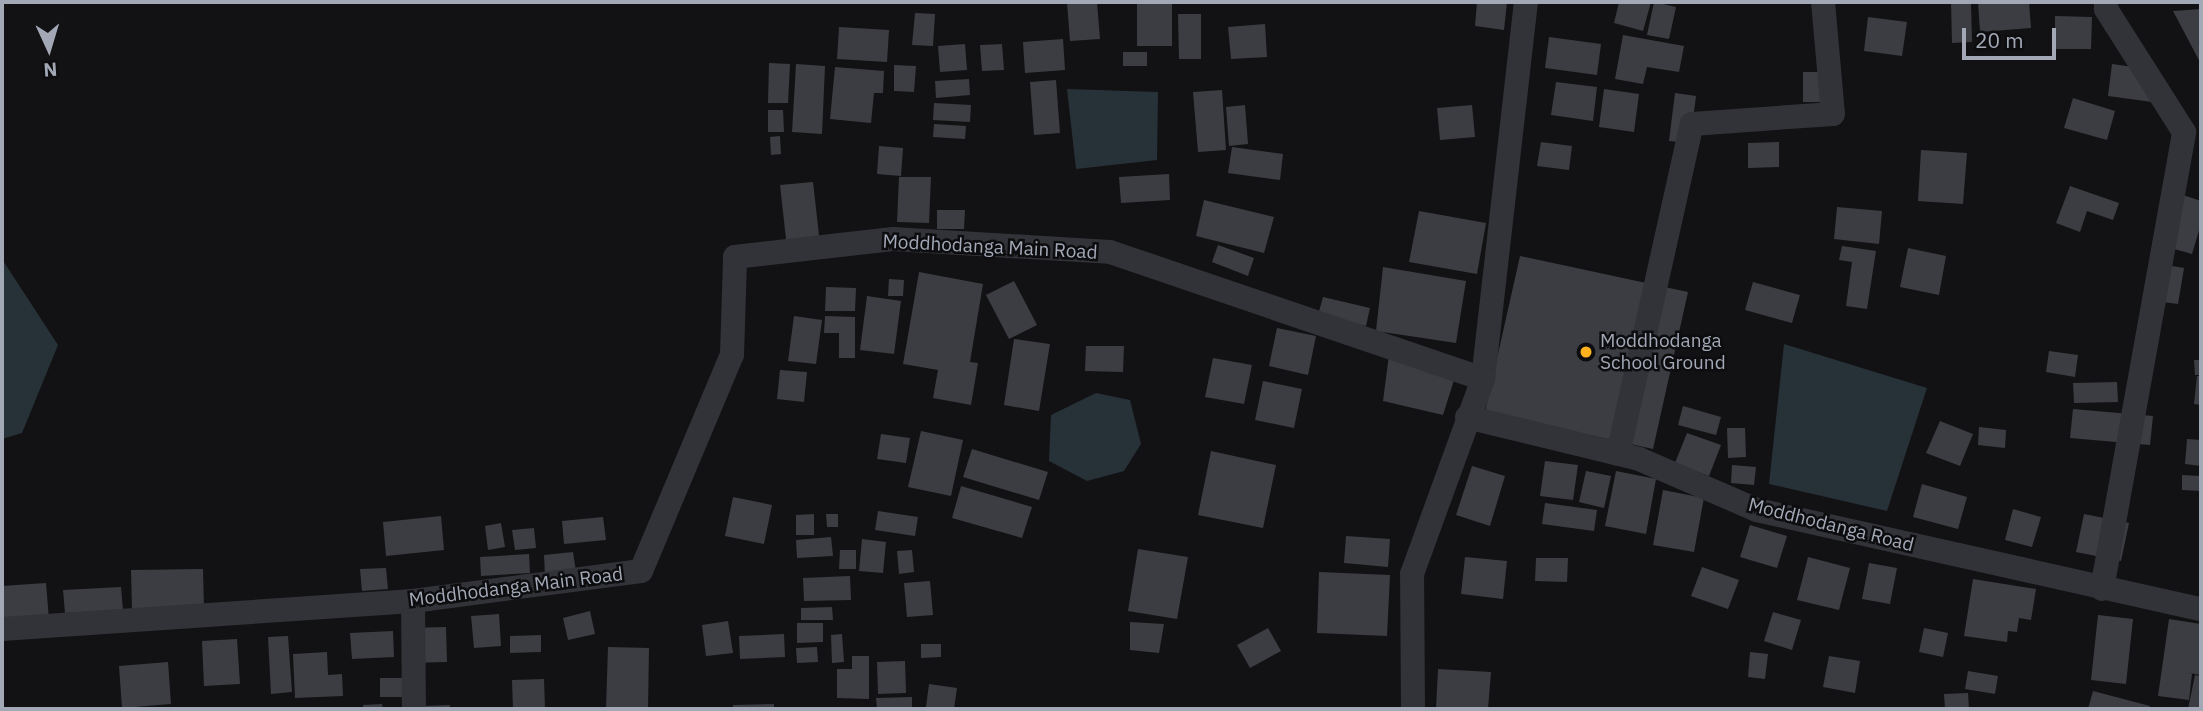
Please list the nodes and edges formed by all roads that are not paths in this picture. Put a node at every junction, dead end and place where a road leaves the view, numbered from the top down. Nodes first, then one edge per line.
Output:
1 (1526, 2) edge
2 (1824, 2) edge
3 (2106, 2) edge
4 (2193, 133) edge
5 (1483, 379) junction
6 (1467, 417) junction
7 (1618, 454) junction
8 (2102, 589) junction
9 (413, 601) junction
10 (2201, 609) edge
11 (2, 629) edge
12 (414, 709) edge
13 (1413, 709) edge

1 - 5 street
2 - 7 street
3 - 4 street
4 - 8 street
5 - 6 street
5 - 9 street, Moddhodanga Main Road
6 - 7 street, Moddhodanga Road
6 - 13 street
7 - 8 street, Moddhodanga Road
8 - 10 street, Moddhodanga Road
9 - 11 street, Moddhodanga Main Road
9 - 12 street

